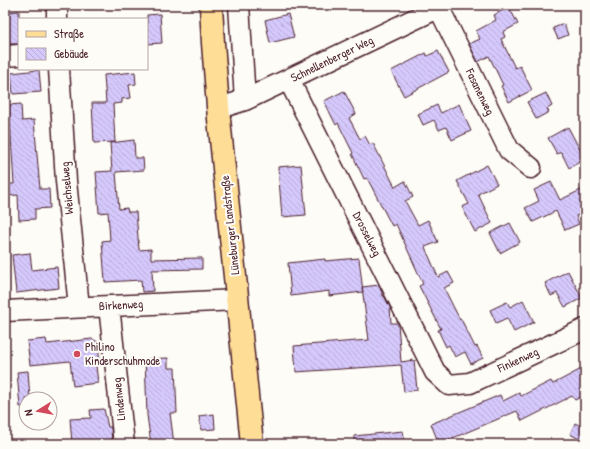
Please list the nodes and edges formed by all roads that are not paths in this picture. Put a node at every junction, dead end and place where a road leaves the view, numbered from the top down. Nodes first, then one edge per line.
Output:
1 (57, 5) edge
2 (211, 5) edge
3 (239, 5) edge
4 (441, 6) edge
5 (57, 18) edge
6 (18, 55) edge
7 (5, 56) edge
8 (59, 70) edge
9 (289, 80) junction
10 (245, 100) junction
11 (218, 106) junction
12 (531, 168) dead end
13 (237, 300) junction
14 (110, 306) junction
15 (79, 307) junction
16 (5, 311) edge
17 (585, 328) edge
18 (449, 384) joint
19 (124, 444) edge
20 (252, 444) edge

1 - 5 street
2 - 11 main road, Lüneburger Landstraße
3 - 10 street
4 - 9 street, Schnellenberger Weg
4 - 12 street, Fasanenweg
6 - 7 street
8 - 15 street, Weichselweg
9 - 10 street, Schnellenberger Weg
9 - 18 street, Drosselweg
10 - 11 street, Schnellenberger Weg
11 - 13 main road, Lüneburger Landstraße
13 - 14 street, Birkenweg
13 - 20 main road, Lüneburger Landstraße
14 - 15 street, Birkenweg
14 - 19 street, Lindenweg
15 - 16 street, Birkenweg
17 - 18 street, Finkenweg

